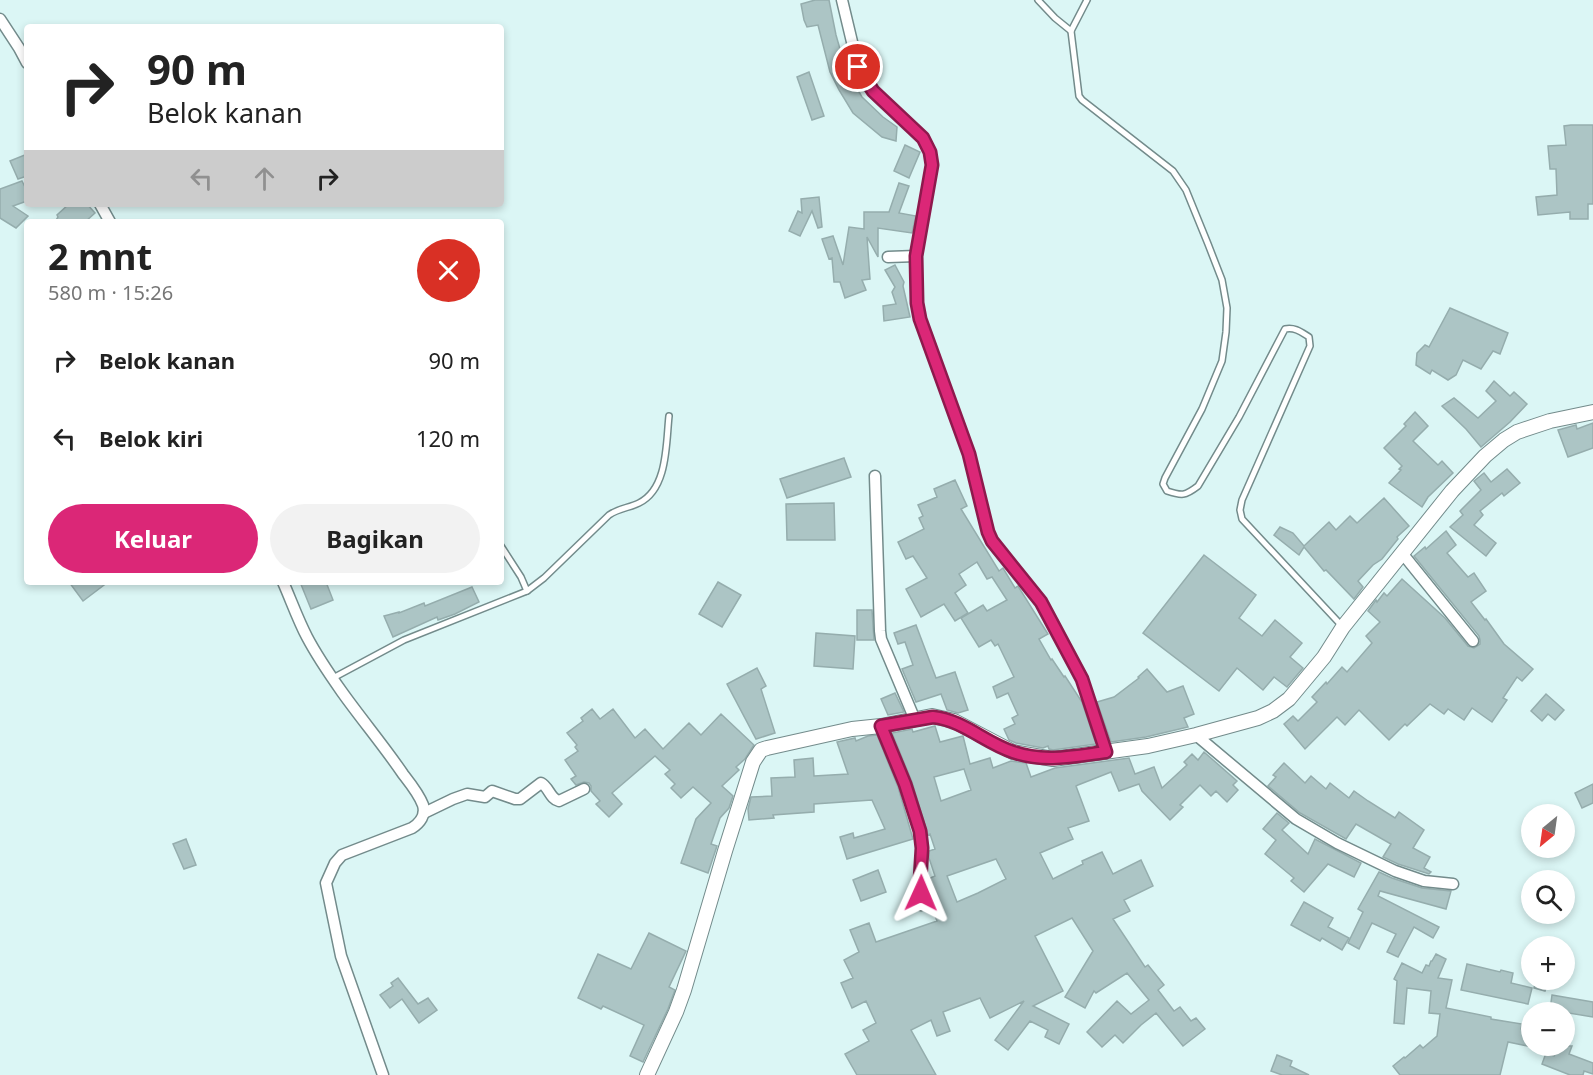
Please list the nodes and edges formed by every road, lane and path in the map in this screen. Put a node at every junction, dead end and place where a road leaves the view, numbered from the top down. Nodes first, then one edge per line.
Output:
1 (842, 0) edge
2 (1038, 0) edge
3 (1086, 0) edge
4 (0, 19) edge
5 (1071, 31) junction
6 (24, 57) edge
7 (916, 256) junction
8 (888, 257) dead end
9 (1592, 414) edge
10 (669, 416) dead end
11 (875, 476) dead end
12 (504, 551) edge
13 (1402, 553) junction
14 (284, 585) edge
15 (527, 591) junction
16 (1343, 627) junction
17 (1473, 641) dead end
18 (333, 678) junction
19 (915, 720) junction
20 (881, 726) junction
21 (1196, 735) junction
22 (1106, 752) junction
23 (584, 789) dead end
24 (424, 813) junction
25 (1454, 884) dead end
26 (921, 905) dead end
27 (383, 1075) edge
28 (647, 1075) edge

1 - 7 street
2 - 5 lane
3 - 5 lane
4 - 6 street
5 - 16 lane
7 - 8 street
7 - 22 street
9 - 13 street
10 - 15 lane
11 - 19 street
12 - 15 lane
13 - 16 street
13 - 17 street
14 - 18 street
15 - 18 lane
16 - 21 street
18 - 24 street
19 - 20 street
19 - 22 street
20 - 26 street
20 - 28 street
21 - 22 street
21 - 25 street
23 - 24 street
24 - 27 street

